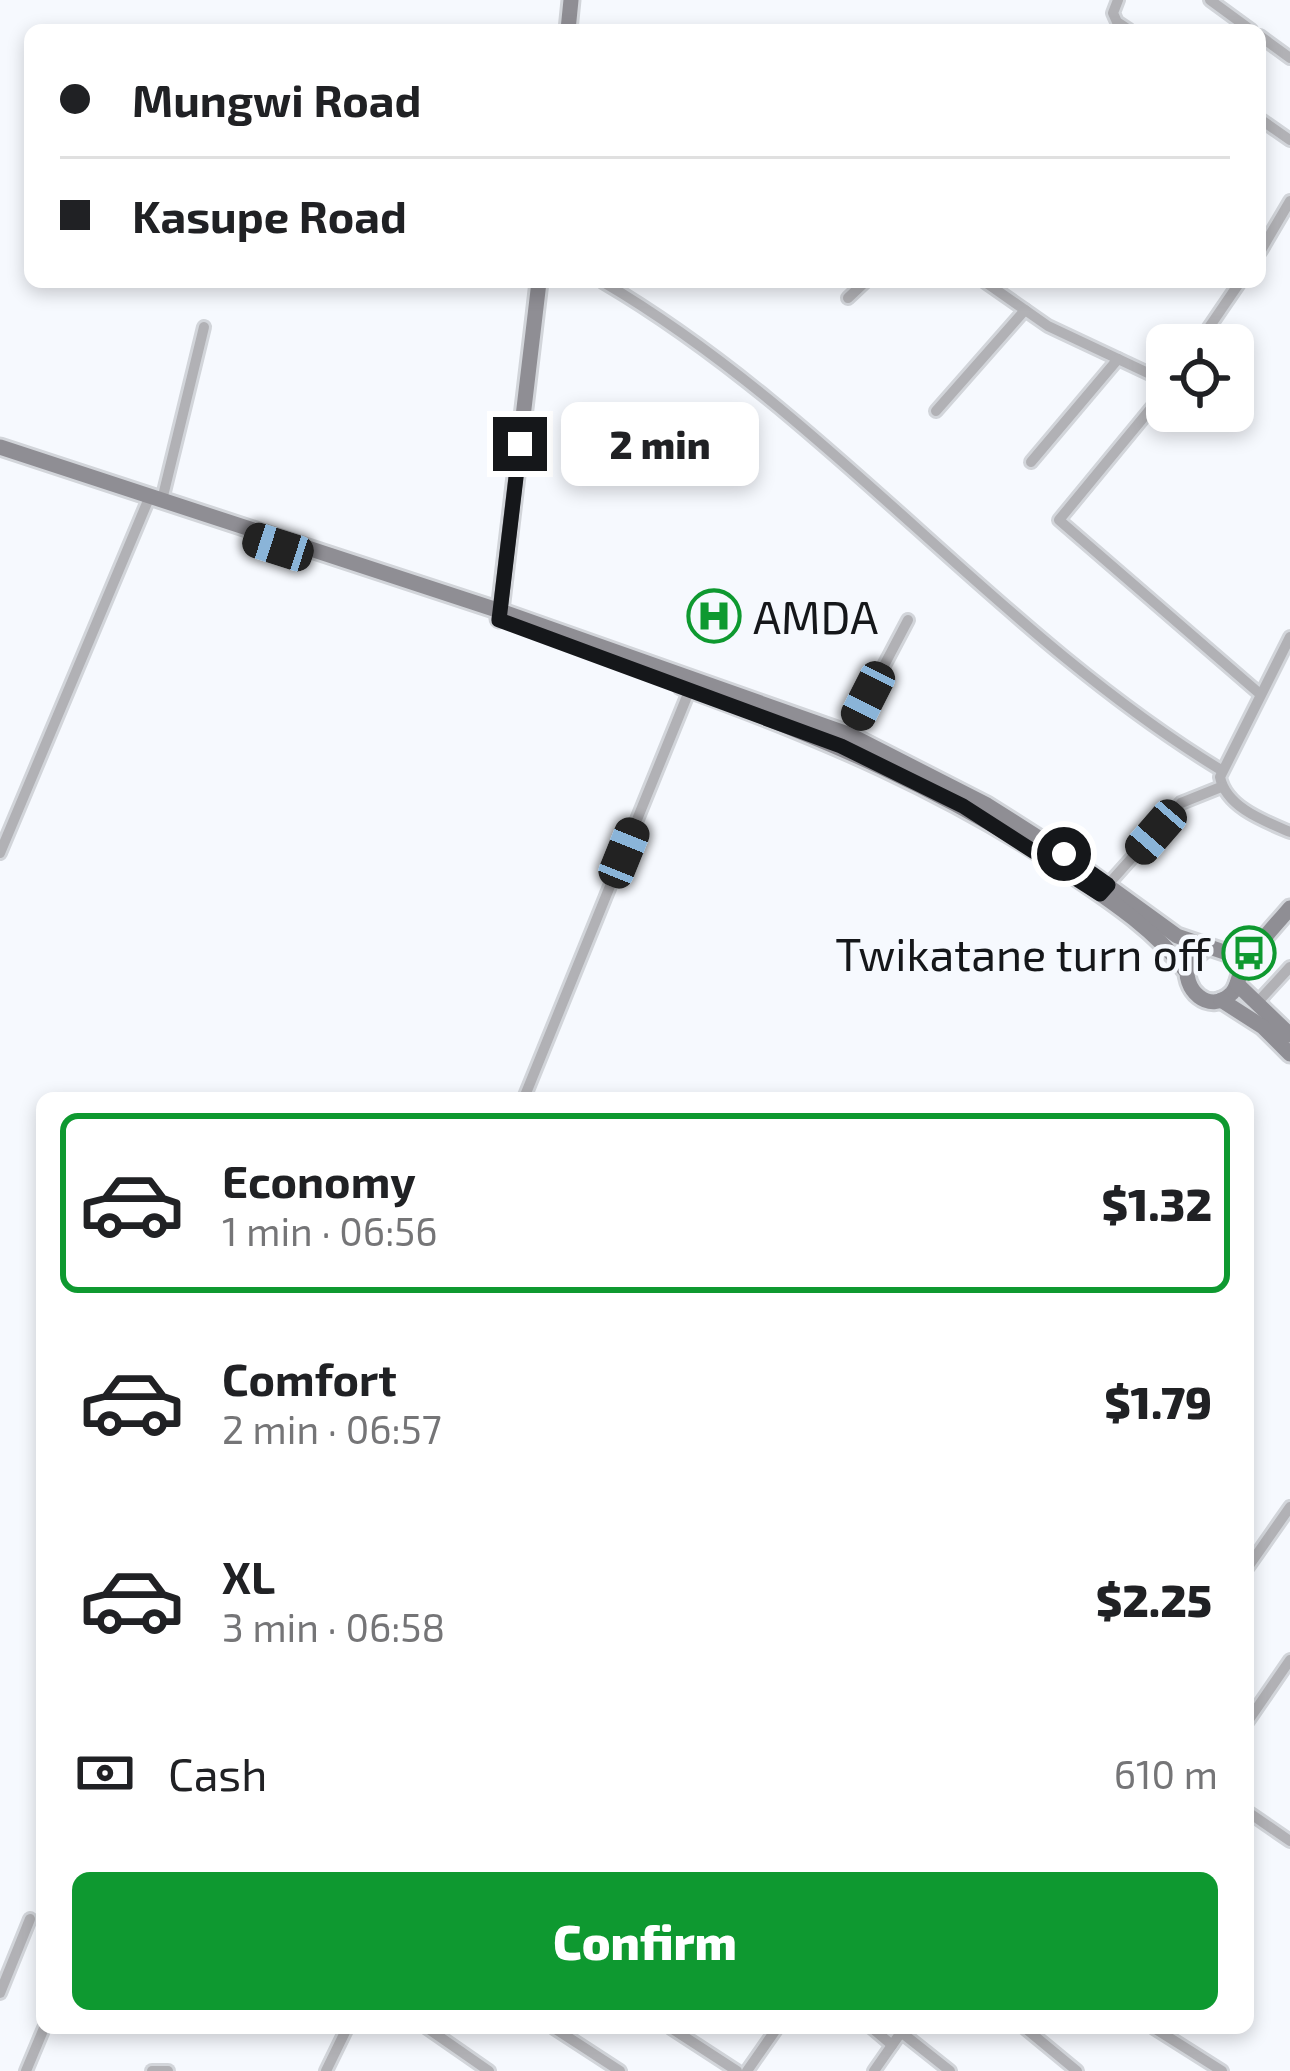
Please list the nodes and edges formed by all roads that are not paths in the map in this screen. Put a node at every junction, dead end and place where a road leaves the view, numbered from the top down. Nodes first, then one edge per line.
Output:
1 (1210, 0) edge
2 (1244, 24) edge
3 (1290, 201) edge
4 (1266, 226) edge
5 (1275, 230) junction
6 (1266, 243) edge
7 (538, 288) edge
8 (613, 288) edge
9 (859, 288) edge
10 (994, 288) edge
11 (1236, 288) edge
12 (848, 298) dead end
13 (1025, 310) junction
14 (1211, 324) edge
15 (204, 327) dead end
16 (1118, 359) junction
17 (1146, 374) edge
18 (936, 412) dead end
19 (1146, 412) edge
20 (0, 450) edge
21 (1030, 462) dead end
22 (154, 501) junction
23 (500, 615) junction
24 (908, 620) dead end
25 (1290, 637) edge
26 (690, 689) junction
27 (1261, 694) junction
28 (848, 734) junction
29 (1221, 770) junction
30 (1221, 787) junction
31 (1290, 832) edge
32 (0, 853) edge
33 (1104, 889) junction
34 (1290, 908) edge
35 (1259, 944) junction
36 (1206, 948) junction
37 (1230, 954) junction
38 (1290, 967) edge
39 (1185, 970) junction
40 (1238, 978) junction
41 (1221, 1000) junction
42 (1256, 1004) junction
43 (1290, 1035) edge
44 (1290, 1054) edge
45 (526, 1092) edge
46 (1290, 1507) edge
47 (1254, 1558) edge
48 (1290, 1660) edge
49 (1254, 1712) edge
50 (1254, 1816) edge
51 (1290, 1841) edge
52 (30, 1919) dead end
53 (0, 1993) edge
54 (41, 2034) edge
55 (344, 2034) edge
56 (436, 2034) edge
57 (563, 2034) edge
58 (680, 2034) edge
59 (773, 2034) edge
60 (879, 2034) edge
61 (900, 2034) edge
62 (908, 2034) edge
63 (1032, 2034) edge
64 (1163, 2034) edge
65 (892, 2045) junction
66 (26, 2071) edge
67 (152, 2071) edge
68 (169, 2071) edge
69 (326, 2071) edge
70 (489, 2071) edge
71 (620, 2071) edge
72 (737, 2071) edge
73 (747, 2071) edge
74 (874, 2071) edge
75 (950, 2071) edge
76 (1077, 2071) edge
77 (1222, 2071) edge

1 - 2 street
3 - 5 street
4 - 5 street
5 - 6 street
7 - 23 main road
8 - 29 street
9 - 12 street
10 - 13 street
11 - 14 street
13 - 16 street
13 - 18 street
15 - 22 street
16 - 17 street
16 - 21 street
19 - 27 street
20 - 22 main road
22 - 23 main road
22 - 32 street
23 - 26 main road
23 - 28 main road
24 - 28 street
25 - 27 street
26 - 33 main road
26 - 45 street
27 - 29 street
28 - 33 main road
29 - 30 street
30 - 31 street
30 - 33 street
33 - 36 main road
33 - 39 main road
34 - 35 main road
35 - 37 main road
35 - 40 main road
36 - 37 main road
36 - 39 main road
37 - 40 main road
38 - 42 street
39 - 41 main road
40 - 41 main road
40 - 42 main road
41 - 44 main road
42 - 43 main road
46 - 47 street
48 - 49 street
50 - 51 street
52 - 53 street
54 - 66 street
55 - 69 street
56 - 70 street
57 - 71 street
58 - 72 street
59 - 73 street
60 - 65 street
61 - 65 street
62 - 75 street
63 - 76 street
64 - 77 street
65 - 74 street
67 - 68 street

